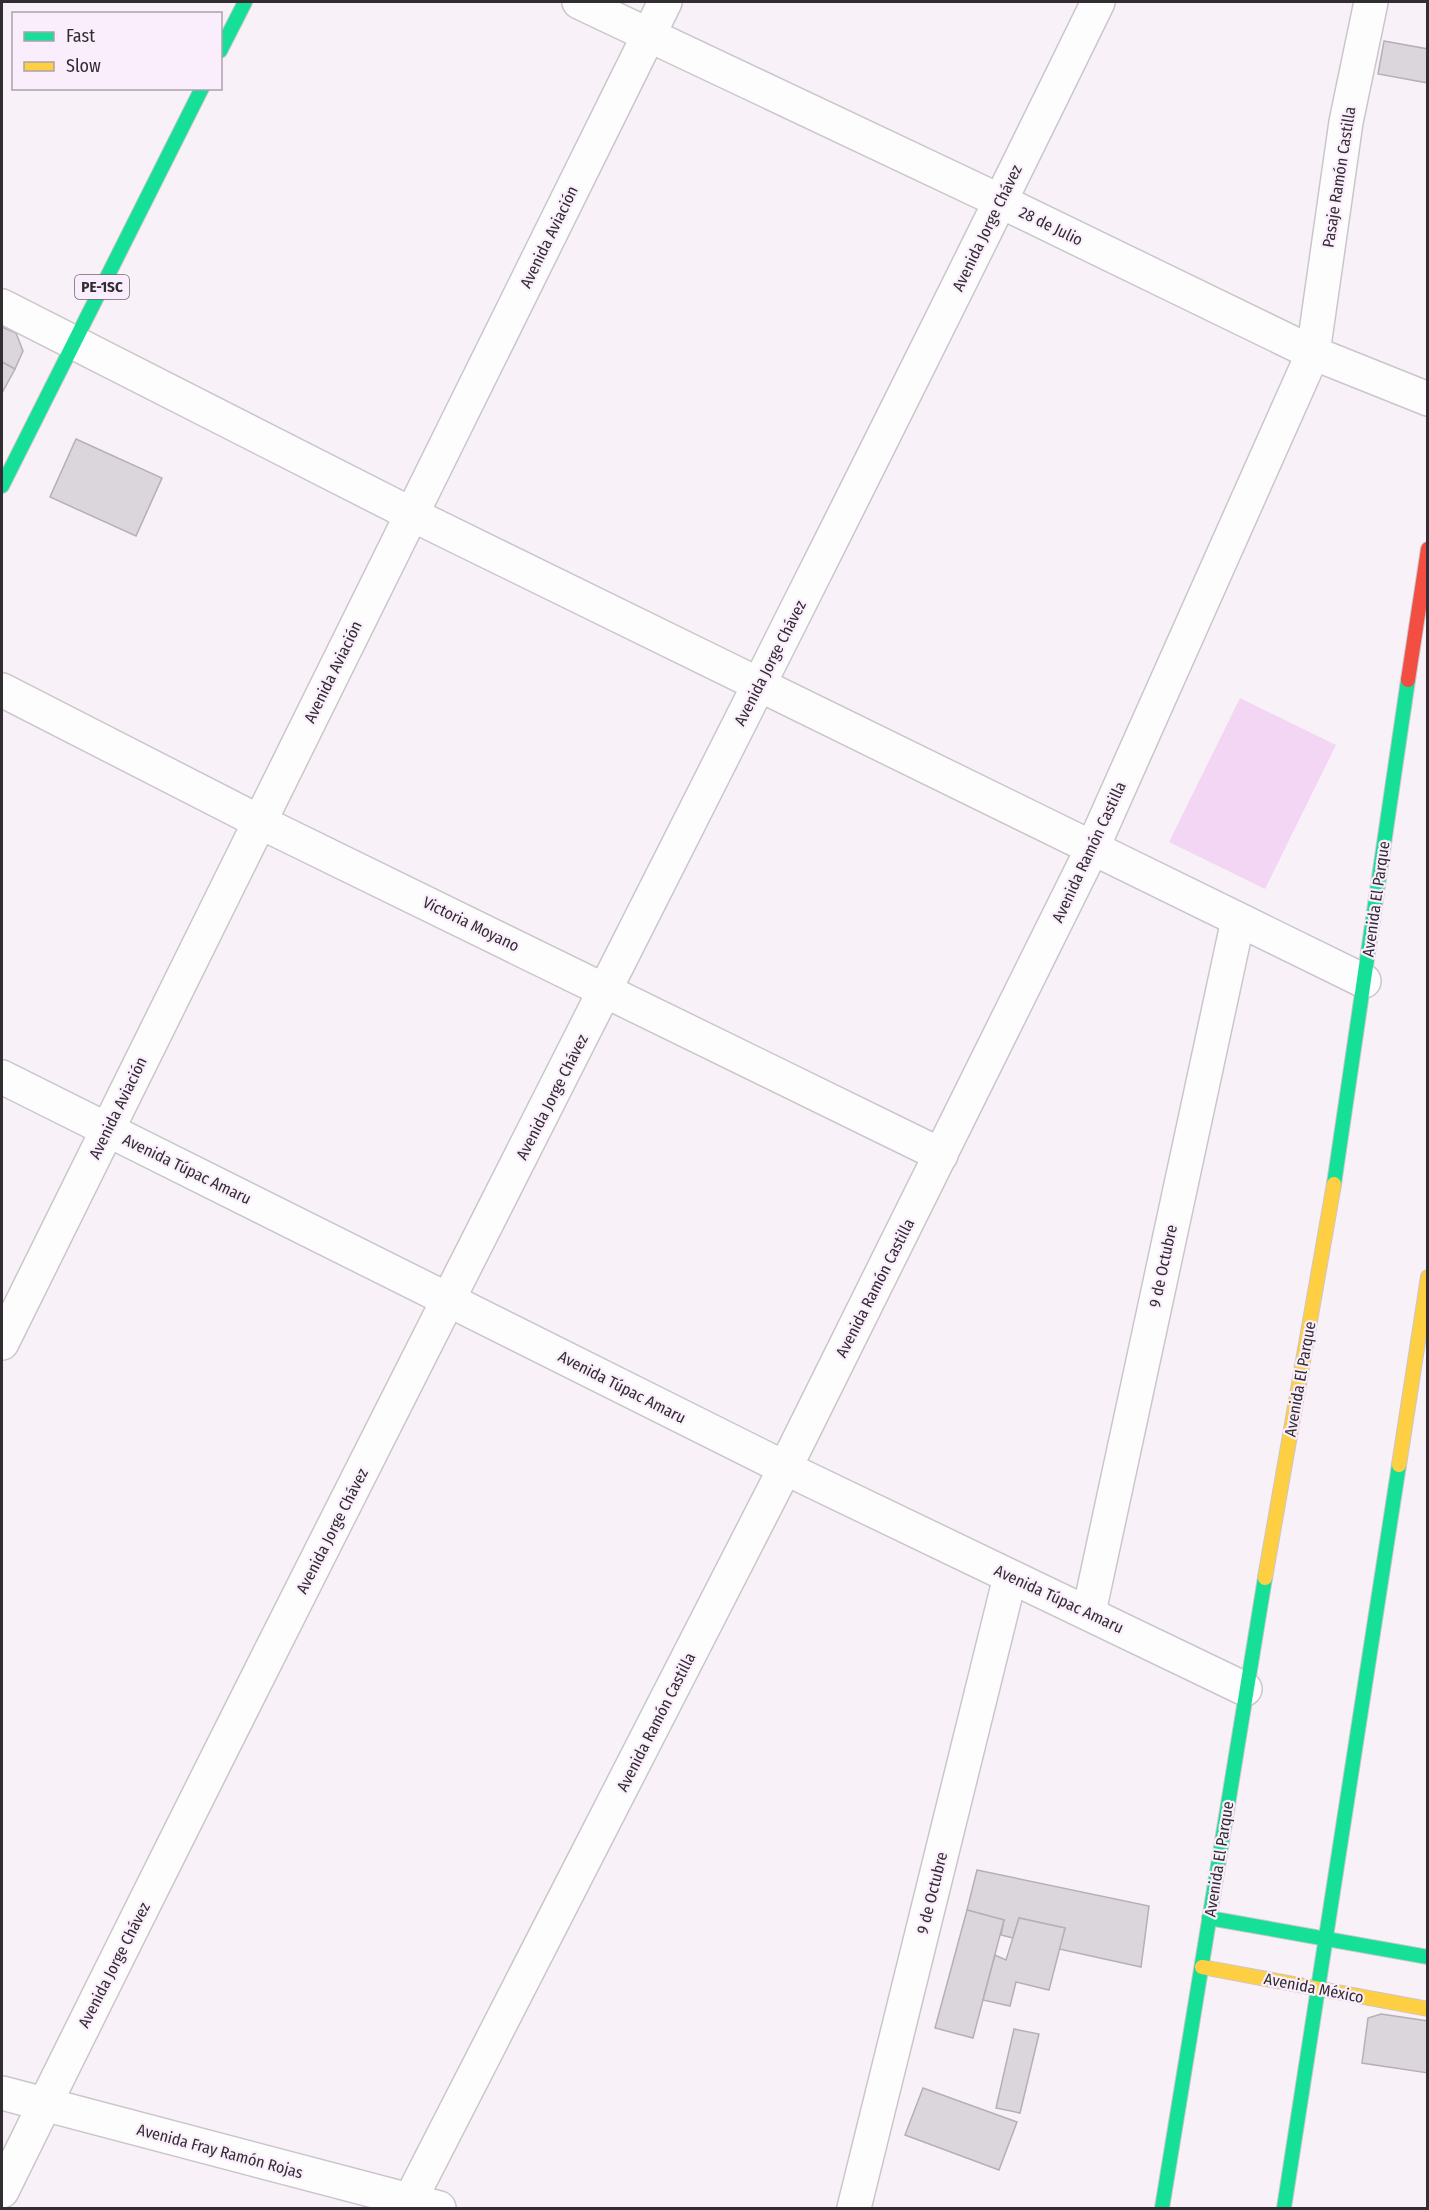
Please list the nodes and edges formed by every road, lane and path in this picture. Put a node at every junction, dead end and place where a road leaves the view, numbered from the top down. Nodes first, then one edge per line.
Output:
1 (245, 2) edge
2 (579, 2) edge
3 (666, 2) edge
4 (1098, 2) edge
5 (1371, 2) edge
6 (650, 34) junction
7 (222, 47) edge
8 (201, 90) edge
9 (1000, 201) junction
10 (2, 306) edge
11 (74, 343) junction
12 (1313, 353) junction
13 (1428, 399) edge
14 (2, 486) edge
15 (411, 514) junction
16 (1428, 549) edge
17 (759, 685) junction
18 (2, 690) edge
19 (260, 822) junction
20 (1092, 849) junction
21 (1238, 920) junction
22 (1364, 981) junction
23 (606, 990) junction
24 (2, 1077) edge
25 (107, 1129) junction
26 (941, 1155) junction
27 (1428, 1277) edge
28 (448, 1300) junction
29 (2, 1343) edge
30 (785, 1468) junction
31 (1010, 1576) junction
32 (1089, 1612) junction
33 (1245, 1689) junction
34 (1209, 1918) junction
35 (1324, 1938) junction
36 (1428, 1957) edge
37 (1202, 1967) junction
38 (1319, 1990) junction
39 (1428, 2009) edge
40 (2, 2093) edge
41 (45, 2104) junction
42 (2, 2191) edge
43 (418, 2206) edge
44 (854, 2208) edge
45 (1162, 2208) edge
46 (1284, 2208) edge

1 - 7 street
2 - 6 street, 28 de Julio
3 - 6 street, Avenida Aviación
4 - 9 street, Avenida Jorge Chávez
5 - 12 street, Pasaje Ramón Castilla
6 - 9 street, 28 de Julio
6 - 15 street, Avenida Aviación
8 - 11 street, PE-1SC
9 - 12 street, 28 de Julio
9 - 17 street, Avenida Jorge Chávez
10 - 11 street
11 - 14 street, PE-1SC
11 - 15 street
12 - 13 street, 28 de Julio
12 - 20 street, Avenida Ramón Castilla
15 - 17 street
15 - 19 street, Avenida Aviación
16 - 22 street, Avenida El Parque
17 - 20 street
17 - 23 street, Avenida Jorge Chávez
18 - 19 street, Victoria Moyano
19 - 23 street, Victoria Moyano
19 - 25 street, Avenida Aviación
20 - 21 street
20 - 26 street, Avenida Ramón Castilla
21 - 22 street
21 - 32 street, 9 de Octubre
22 - 33 street, Avenida El Parque
23 - 26 street, Victoria Moyano
23 - 28 street, Avenida Jorge Chávez
24 - 25 street, Avenida Túpac Amaru
25 - 28 street, Avenida Túpac Amaru
25 - 29 street, Avenida Aviación
26 - 30 street, Avenida Ramón Castilla
27 - 35 street
28 - 30 street, Avenida Túpac Amaru
28 - 41 street, Avenida Jorge Chávez
30 - 31 street, Avenida Túpac Amaru
30 - 43 street, Avenida Ramón Castilla
31 - 32 street, Avenida Túpac Amaru
31 - 44 street, 9 de Octubre
32 - 33 street, Avenida Túpac Amaru
33 - 34 street, Avenida El Parque
34 - 35 street
34 - 37 street, Avenida El Parque
35 - 36 street
35 - 38 street
37 - 38 street, Avenida México
37 - 45 street, Avenida El Parque
38 - 39 street, Avenida México
38 - 46 street
40 - 41 street, Avenida Fray Ramón Rojas
41 - 42 street, Avenida Jorge Chávez
41 - 43 street, Avenida Fray Ramón Rojas

